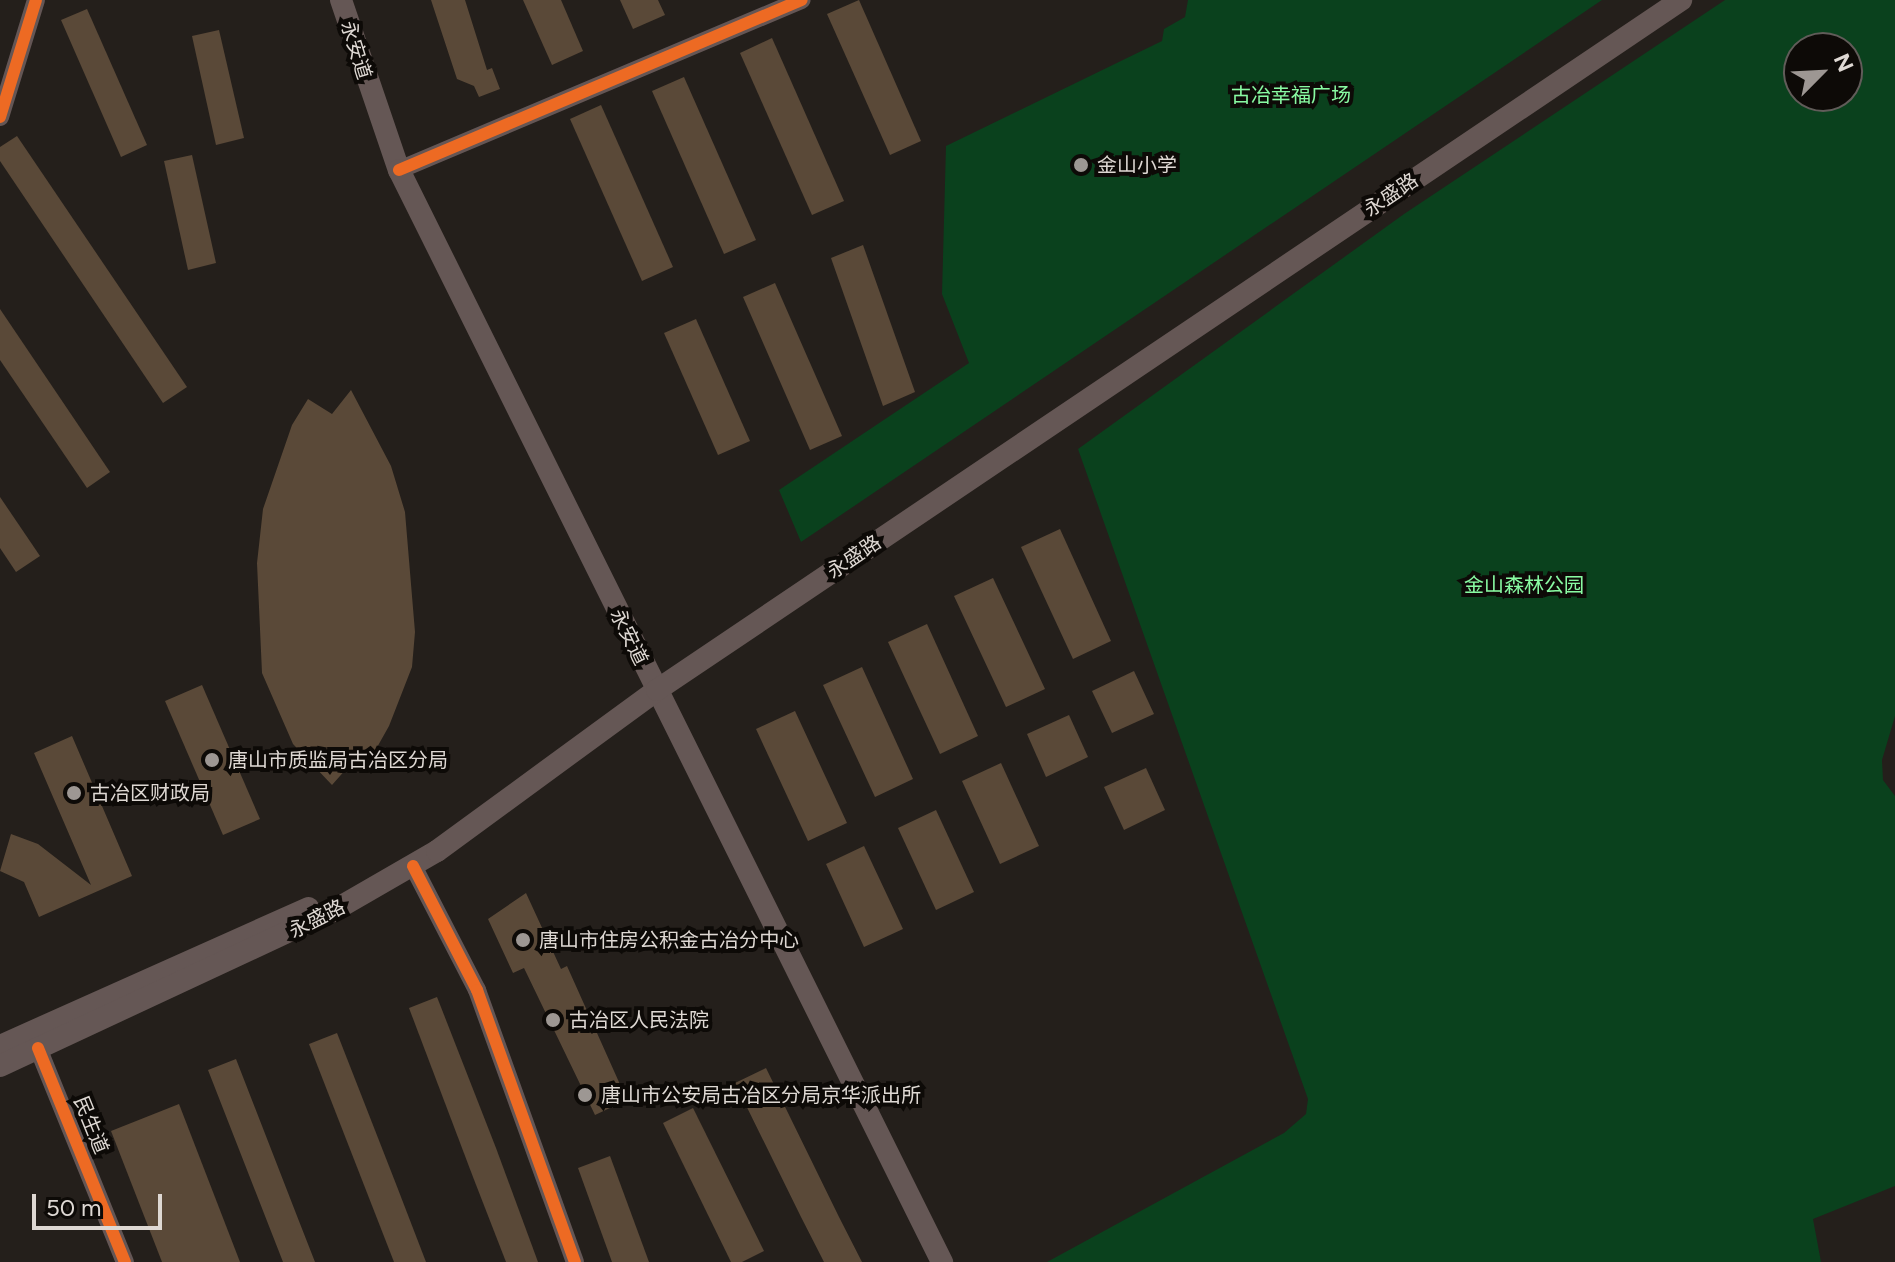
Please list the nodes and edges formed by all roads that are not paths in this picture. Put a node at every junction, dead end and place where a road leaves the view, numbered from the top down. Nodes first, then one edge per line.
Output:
1 (36, 0) edge
2 (341, 0) edge
3 (802, 0) edge
4 (1655, 0) edge
5 (1681, 0) edge
6 (0, 117) edge
7 (399, 170) junction
8 (653, 684) junction
9 (413, 866) junction
10 (0, 1046) edge
11 (38, 1048) junction
12 (0, 1066) edge
13 (125, 1262) edge
14 (575, 1262) edge
15 (942, 1262) edge

1 - 6 street
2 - 7 main road, 永安道
3 - 7 street
4 - 8 main road, 永盛路
5 - 8 main road, 永盛路
7 - 8 main road, 永安道
8 - 9 main road, 永盛路
8 - 10 main road, 永盛路
8 - 15 main road, 永安道
9 - 11 main road, 永盛路
9 - 14 street
11 - 12 main road, 永盛路
11 - 13 street, 民生道

